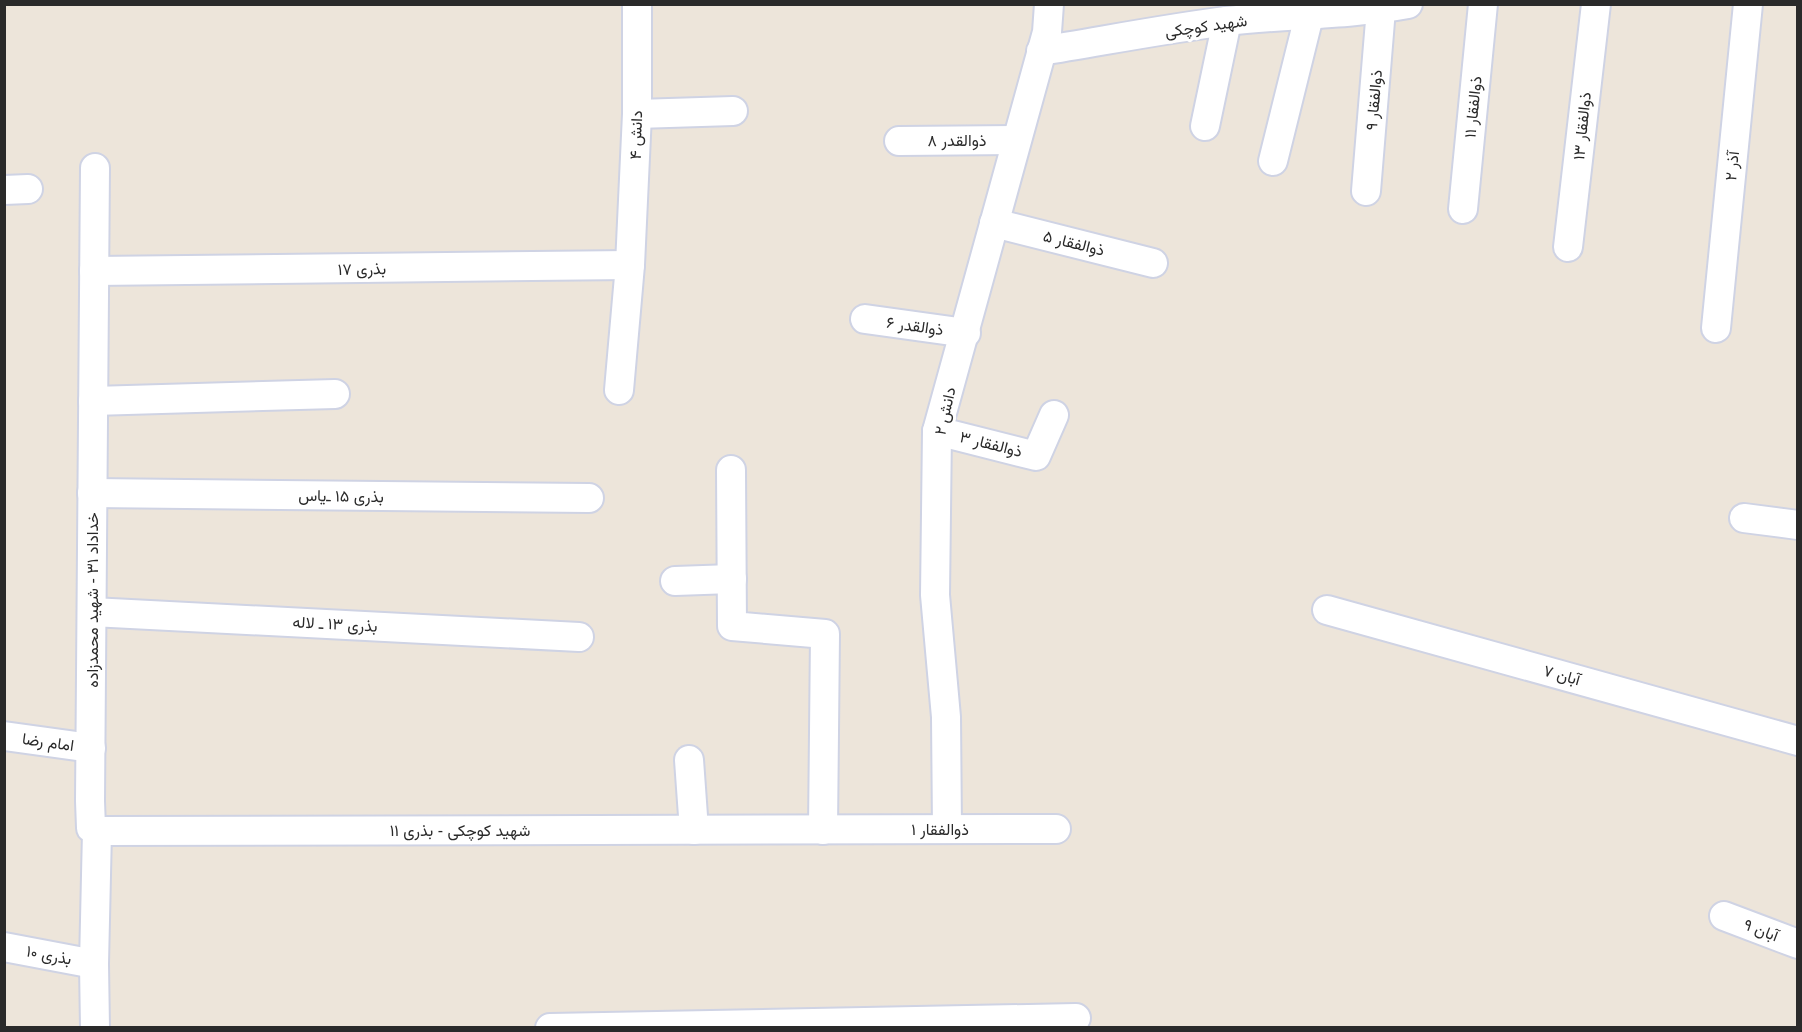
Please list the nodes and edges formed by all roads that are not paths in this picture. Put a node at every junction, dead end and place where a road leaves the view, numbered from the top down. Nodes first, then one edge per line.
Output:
1 (637, 4) edge
2 (1049, 4) edge
3 (1483, 4) edge
4 (1596, 4) edge
5 (1748, 4) edge
6 (1395, 7) edge
7 (1309, 16) junction
8 (1227, 21) junction
9 (1041, 51) junction
10 (733, 111) dead end
11 (637, 114) junction
12 (1205, 126) dead end
13 (1016, 140) junction
14 (899, 141) dead end
15 (1273, 160) dead end
16 (95, 168) dead end
17 (1366, 191) dead end
18 (1463, 209) dead end
19 (994, 223) junction
20 (1568, 248) dead end
21 (1154, 263) dead end
22 (630, 265) junction
23 (94, 272) junction
24 (865, 320) dead end
25 (1716, 328) dead end
26 (966, 333) junction
27 (619, 390) dead end
28 (335, 394) dead end
29 (93, 401) junction
30 (1054, 415) dead end
31 (938, 431) junction
32 (731, 470) dead end
33 (92, 493) junction
34 (589, 498) dead end
35 (1744, 518) dead end
36 (1797, 525) edge
37 (732, 579) junction
38 (675, 581) dead end
39 (1327, 610) dead end
40 (92, 612) junction
41 (579, 637) dead end
42 (4, 736) edge
43 (1797, 741) edge
44 (91, 748) junction
45 (689, 760) dead end
46 (947, 829) junction
47 (1056, 829) dead end
48 (694, 830) junction
49 (823, 830) junction
50 (97, 831) junction
51 (1724, 916) dead end
52 (1797, 944) edge
53 (4, 947) edge
54 (94, 963) junction
55 (1076, 1018) dead end
56 (721, 1026) edge
57 (95, 1028) edge
58 (550, 1028) edge

1 - 11 street, دانش ۴
2 - 9 street, دانش ۲
3 - 18 street, ذوالفقار ۱۱
4 - 20 street, ذوالفقار ۱۳
5 - 25 street, آذر ۲
6 - 7 street, شهید کوچکی
6 - 17 street, ذوالفقار ۹
7 - 8 street, شهید کوچکی
7 - 15 street
8 - 9 street, شهید کوچکی
8 - 12 street
9 - 13 street, دانش ۲
10 - 11 street
11 - 22 street, دانش ۴
13 - 14 street, ذوالقدر ۸
13 - 19 street, دانش ۲
16 - 23 street, خداداد ۳۱ - شهید محمدزاده
19 - 21 street, ذوالفقار ۵
19 - 26 street, دانش ۲
22 - 23 street, بذری ۱۷
22 - 27 street, دانش ۴
23 - 29 street, خداداد ۳۱ - شهید محمدزاده
24 - 26 street, ذوالقدر ۶
26 - 31 street, دانش ۲
28 - 29 street
29 - 33 street, خداداد ۳۱ - شهید محمدزاده
30 - 31 street, ذوالفقار ۳
31 - 46 street, دانش ۲
32 - 37 street
33 - 34 street, بذری ۱۵ ـ‌یاس
33 - 40 street, خداداد ۳۱ - شهید محمدزاده
35 - 36 street
37 - 38 street
37 - 49 street
39 - 43 street, آبان ۷
40 - 41 street, بذری ۱۳ ـ لاله
40 - 44 street, خداداد ۳۱ - شهید محمدزاده
42 - 44 street, امام رضا
44 - 50 street, خداداد ۳۱ - شهید محمدزاده
45 - 48 street
46 - 47 street, ذوالفقار ۱
46 - 49 street, ذوالفقار ۱
48 - 49 street, شهید کوچکی - بذری ۱۱
48 - 50 street, شهید کوچکی - بذری ۱۱
50 - 54 street, خداداد ۳۱ - شهید محمدزاده
51 - 52 street, آبان ۹
53 - 54 street, بذری ۱۰
54 - 57 street, خداداد ۳۱ - شهید محمدزاده
55 - 56 street
56 - 58 street

